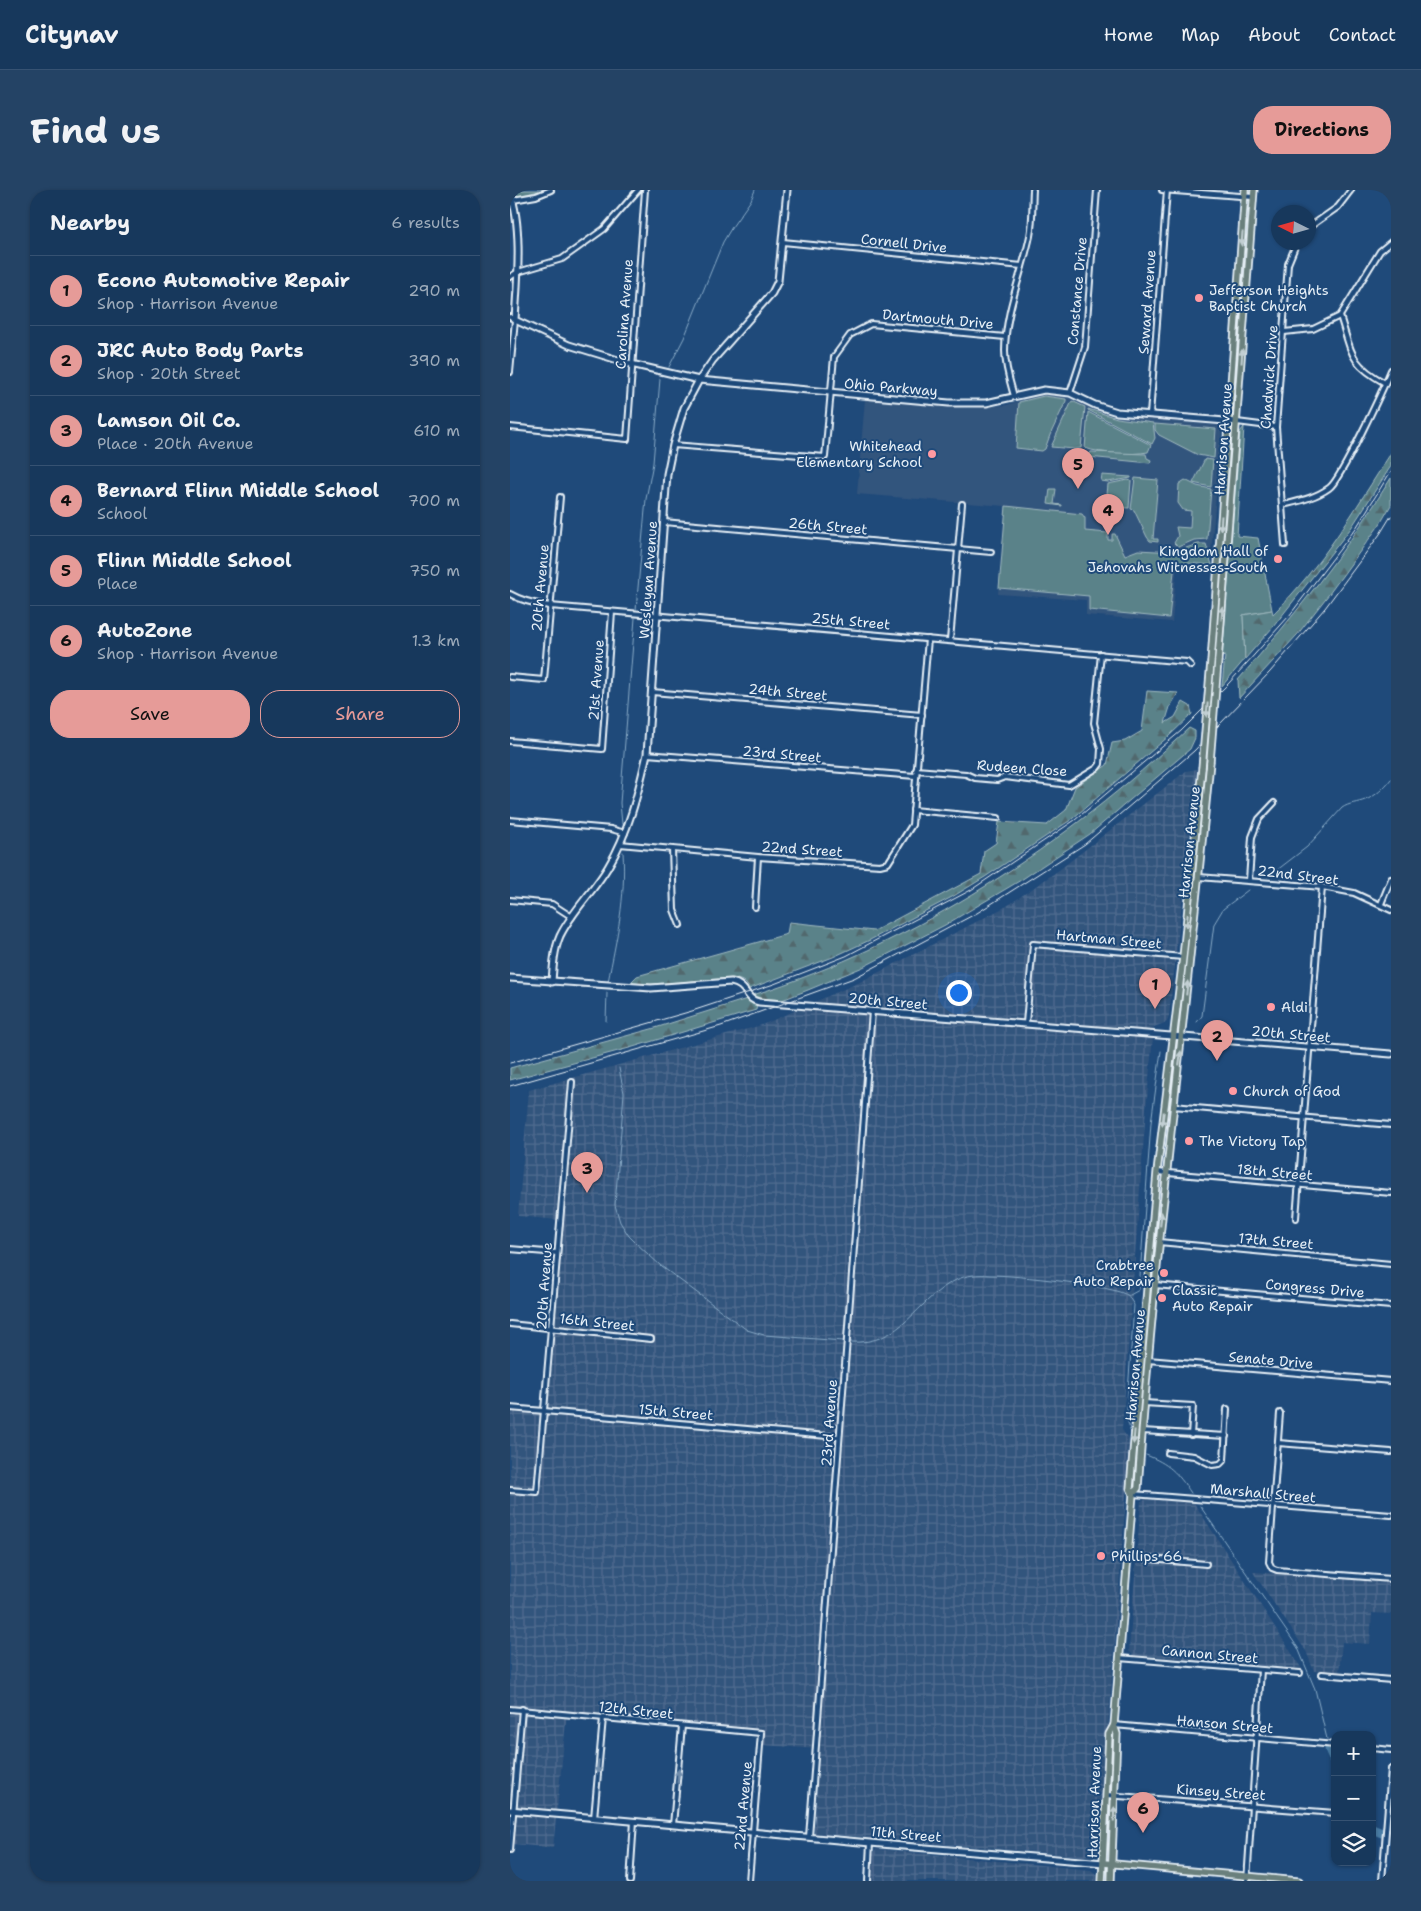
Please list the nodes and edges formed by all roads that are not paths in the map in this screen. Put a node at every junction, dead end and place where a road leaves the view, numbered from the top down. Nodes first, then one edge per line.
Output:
1 (550, 190) edge
2 (638, 190) edge
3 (645, 190) edge
4 (787, 190) edge
5 (1033, 190) edge
6 (1097, 190) edge
7 (1162, 190) edge
8 (1167, 190) edge
9 (1254, 190) edge
10 (1351, 190) edge
11 (510, 193) edge
12 (1245, 193) edge
13 (1254, 197) junction
14 (513, 200) junction
15 (1316, 223) edge
16 (783, 242) junction
17 (1391, 242) edge
18 (1294, 250) edge
19 (1022, 266) junction
20 (518, 272) junction
21 (510, 277) edge
22 (1340, 316) junction
23 (512, 319) edge
24 (1284, 332) junction
25 (1005, 337) junction
26 (631, 364) junction
27 (1391, 370) edge
28 (510, 372) edge
29 (699, 380) junction
30 (1385, 383) junction
31 (830, 393) junction
32 (1070, 393) junction
33 (1014, 396) junction
34 (1150, 415) junction
35 (1229, 422) junction
36 (1237, 422) junction
37 (510, 427) edge
38 (1276, 427) junction
39 (673, 445) junction
40 (560, 497) dead end
41 (962, 504) dead end
42 (1282, 505) junction
43 (664, 522) junction
44 (1285, 545) dead end
45 (958, 549) junction
46 (991, 552) dead end
47 (510, 594) edge
48 (550, 606) junction
49 (612, 612) junction
50 (657, 615) junction
51 (928, 639) junction
52 (950, 640) junction
53 (1101, 654) junction
54 (1191, 666) dead end
55 (510, 677) edge
56 (652, 692) junction
57 (922, 715) junction
58 (510, 741) edge
59 (647, 754) junction
60 (916, 770) junction
61 (915, 776) junction
62 (1274, 803) dead end
63 (913, 810) junction
64 (998, 818) dead end
65 (510, 820) edge
66 (625, 833) junction
67 (620, 844) junction
68 (672, 849) junction
69 (758, 857) junction
70 (1199, 877) junction
71 (1391, 879) edge
72 (1249, 880) junction
73 (1322, 887) junction
74 (510, 900) edge
75 (1381, 904) junction
76 (755, 907) dead end
77 (1391, 910) edge
78 (572, 916) junction
79 (680, 925) dead end
80 (1183, 957) junction
81 (510, 978) edge
82 (552, 982) junction
83 (872, 1011) junction
84 (1026, 1023) junction
85 (1173, 1036) junction
86 (1182, 1037) junction
87 (1310, 1047) junction
88 (1391, 1054) edge
89 (572, 1082) dead end
90 (1173, 1106) junction
91 (1304, 1117) junction
92 (1391, 1125) edge
93 (1157, 1172) junction
94 (1166, 1173) junction
95 (1298, 1186) junction
96 (1391, 1193) edge
97 (1296, 1218) dead end
98 (1159, 1242) junction
99 (510, 1249) edge
100 (557, 1254) junction
101 (1391, 1264) edge
102 (1148, 1284) junction
103 (1155, 1285) junction
104 (1391, 1306) edge
105 (510, 1324) edge
106 (552, 1328) junction
107 (651, 1339) dead end
108 (1148, 1360) junction
109 (1391, 1382) edge
110 (1144, 1403) junction
111 (510, 1408) edge
112 (1227, 1409) dead end
113 (545, 1411) junction
114 (1280, 1413) dead end
115 (1142, 1431) junction
116 (1191, 1435) junction
117 (1226, 1436) junction
118 (839, 1438) junction
119 (1278, 1443) junction
120 (1391, 1452) edge
121 (1168, 1453) dead end
122 (510, 1490) edge
123 (1133, 1494) junction
124 (1274, 1505) junction
125 (1391, 1515) edge
126 (1128, 1557) junction
127 (1206, 1564) dead end
128 (1391, 1579) edge
129 (1119, 1658) junction
130 (1261, 1670) junction
131 (1300, 1673) dead end
132 (1322, 1674) dead end
133 (1391, 1680) edge
134 (510, 1709) edge
135 (522, 1710) junction
136 (603, 1718) junction
137 (1114, 1725) junction
138 (682, 1726) junction
139 (761, 1733) joint
140 (1256, 1738) junction
141 (1331, 1745) edge
142 (1376, 1748) edge
143 (1391, 1750) edge
144 (1391, 1769) edge
145 (1106, 1795) junction
146 (1115, 1795) junction
147 (1251, 1806) junction
148 (511, 1810) edge
149 (1331, 1813) edge
150 (594, 1818) junction
151 (1389, 1819) edge
152 (634, 1821) junction
153 (673, 1825) junction
154 (752, 1832) junction
155 (809, 1837) junction
156 (870, 1843) junction
157 (510, 1850) edge
158 (1104, 1863) junction
159 (1112, 1863) junction
160 (1247, 1879) edge
161 (630, 1881) edge
162 (749, 1881) edge
163 (868, 1881) edge
164 (1102, 1881) edge
165 (1111, 1881) edge
166 (1299, 1881) edge
167 (1382, 1881) edge

1 - 14 street
2 - 20 street
3 - 26 street, Carolina Avenue
4 - 16 street, Wesleyan Avenue
5 - 19 street
6 - 32 street, Constance Drive
7 - 8 street
8 - 12 street
8 - 34 street, Seward Avenue
9 - 13 main road, Harrison Avenue
10 - 15 street
11 - 14 street
12 - 13 street
12 -> 35 main road, Harrison Avenue
36 -> 13 main road, Harrison Avenue
14 - 20 street
16 - 19 street, Cornell Drive
16 - 29 street, Wesleyan Avenue
17 - 22 street
18 - 24 street, Chadwick Drive
19 - 25 street
20 - 21 street
20 - 23 street
22 - 24 street
22 - 30 street
23 - 26 street, Ohio Parkway
23 - 28 street
24 - 38 street, Chadwick Drive
25 - 31 street, Dartmouth Drive
25 - 33 street
26 - 29 street, Ohio Parkway
26 - 37 street, Carolina Avenue
27 - 30 street
29 - 31 street, Ohio Parkway
29 - 39 street, Wesleyan Avenue
30 - 42 street
31 - 33 street, Ohio Parkway
31 - 39 street, Dartmouth Drive
32 - 33 street, Ohio Parkway
32 - 34 street, Ohio Parkway
34 - 35 street, Ohio Parkway
35 - 36 street, Ohio Parkway
35 -> 80 main road, Harrison Avenue, bridge
36 - 38 street, Ohio Parkway
70 -> 36 main road, Harrison Avenue, bridge
38 - 42 street, Chadwick Drive
39 - 43 street, Wesleyan Avenue
40 - 48 street, 20th Avenue
41 - 45 street
42 - 44 street, Chadwick Drive
43 - 45 street, 26th Street
43 - 50 street, Wesleyan Avenue
45 - 46 street, 26th Street
45 - 52 street
47 - 48 street, 25th Street
48 - 49 street, 25th Street
48 - 55 street, 20th Avenue
49 - 50 street, 25th Street
49 - 58 street, 21st Avenue
50 - 51 street, 25th Street
50 - 56 street, Wesleyan Avenue
51 - 52 street, 25th Street
51 - 57 street, 22nd Street
52 - 53 street, 25th Street
53 - 54 street, 25th Street
53 - 60 street, Rudeen Close
56 - 57 street, 24th Street
56 - 59 street, Wesleyan Avenue
57 - 60 street, 22nd Street
59 - 61 street, 23rd Street
59 - 66 street, Wesleyan Avenue
60 - 61 street, 22nd Street
61 - 63 street, 22nd Street
62 - 72 street
63 - 64 street
63 - 69 street, 22nd Street
65 - 66 street
66 - 67 street, Wesleyan Avenue
67 - 68 street, 22nd Street
67 - 78 street, Wesleyan Avenue
68 - 69 street, 22nd Street
68 - 79 street
69 - 76 street
70 - 72 street, 22nd Street
86 -> 70 main road, Harrison Avenue
71 - 75 street
72 - 73 street, 22nd Street
73 - 75 street, 22nd Street
73 - 87 street
74 - 78 street
75 - 77 street, 22nd Street
78 - 82 street, Wesleyan Avenue
80 - 84 street, Hartman Street
80 - 85 main road, Harrison Avenue
81 - 82 street, 20th Street
82 - 83 street, 20th Street
83 - 84 street, 20th Street
83 - 118 street, 23rd Avenue
84 - 85 street, 20th Street
85 - 86 street, 20th Street
85 -> 93 main road, Harrison Avenue
86 - 87 street, 20th Street
90 -> 86 main road, Harrison Avenue
87 - 88 street, 20th Street
87 - 91 street
89 - 100 street, 20th Avenue
90 - 91 street
90 - 94 main road, Harrison Avenue
91 - 92 street
91 - 95 street
93 - 94 street, 18th Street
93 - 102 main road, Harrison Avenue
94 - 95 street, 18th Street
98 -> 94 main road, Harrison Avenue
95 - 96 street, 18th Street
95 - 97 street
98 - 101 street, 17th Street
98 - 103 main road, Harrison Avenue
99 - 100 street
100 - 106 street, 20th Avenue
102 - 103 street, Congress Drive
102 -> 123 main road, Harrison Avenue
103 - 104 street, Congress Drive
103 - 108 main road, Harrison Avenue
105 - 106 street, 16th Street
106 - 107 street, 16th Street
106 - 113 street, 20th Avenue
108 - 109 street, Senate Drive
108 - 110 main road, Harrison Avenue
110 - 115 main road, Harrison Avenue
110 - 116 street
111 - 113 street, 15th Street
112 - 117 street
113 - 118 street, 15th Street
113 - 122 street, 20th Avenue
114 - 119 street
115 - 116 street
115 - 123 main road, Harrison Avenue
116 - 117 street
117 - 121 street
118 - 155 street, 23rd Avenue
119 - 120 street
119 - 124 street
123 - 124 street, Marshall Street
123 - 126 main road, Harrison Avenue
124 - 125 street, Marshall Street
124 - 128 street
126 - 127 street
126 - 129 main road, Harrison Avenue
129 - 130 street, Cannon Street
129 - 137 main road, Harrison Avenue
130 - 131 street, Cannon Street
130 - 140 street
132 - 133 street
134 - 135 street, 12th Street
135 - 136 street, 12th Street
135 - 148 street
136 - 138 street, 12th Street
136 -> 150 street
137 - 140 street, Hanson Street
137 - 145 main road, Harrison Avenue
137 - 146 main road, Harrison Avenue
138 - 139 street, 12th Street
153 -> 138 street
139 - 154 street, 22nd Avenue
140 - 141 street, Hanson Street
140 - 147 street
142 - 143 street
144 - 151 street
145 - 146 street, Kinsey Street
145 - 158 main road, Harrison Avenue
146 - 147 street, Kinsey Street
159 -> 146 main road, Harrison Avenue
147 - 149 street, Kinsey Street
147 - 160 street
148 - 150 street, 11th Street
148 - 157 street
150 - 152 street, 11th Street
151 - 167 street
152 - 153 street, 11th Street
152 - 161 street
153 - 154 street, 11th Street
154 - 155 street, 11th Street
154 - 162 street, 22nd Avenue
155 - 156 street, 11th Street
156 - 158 street, 11th Street
156 - 163 street
158 - 159 main road, 11th Street
158 - 164 main road, Harrison Avenue
159 - 160 main road, 11th Street
159 - 165 main road, Harrison Avenue
160 - 166 main road, 11th Street

